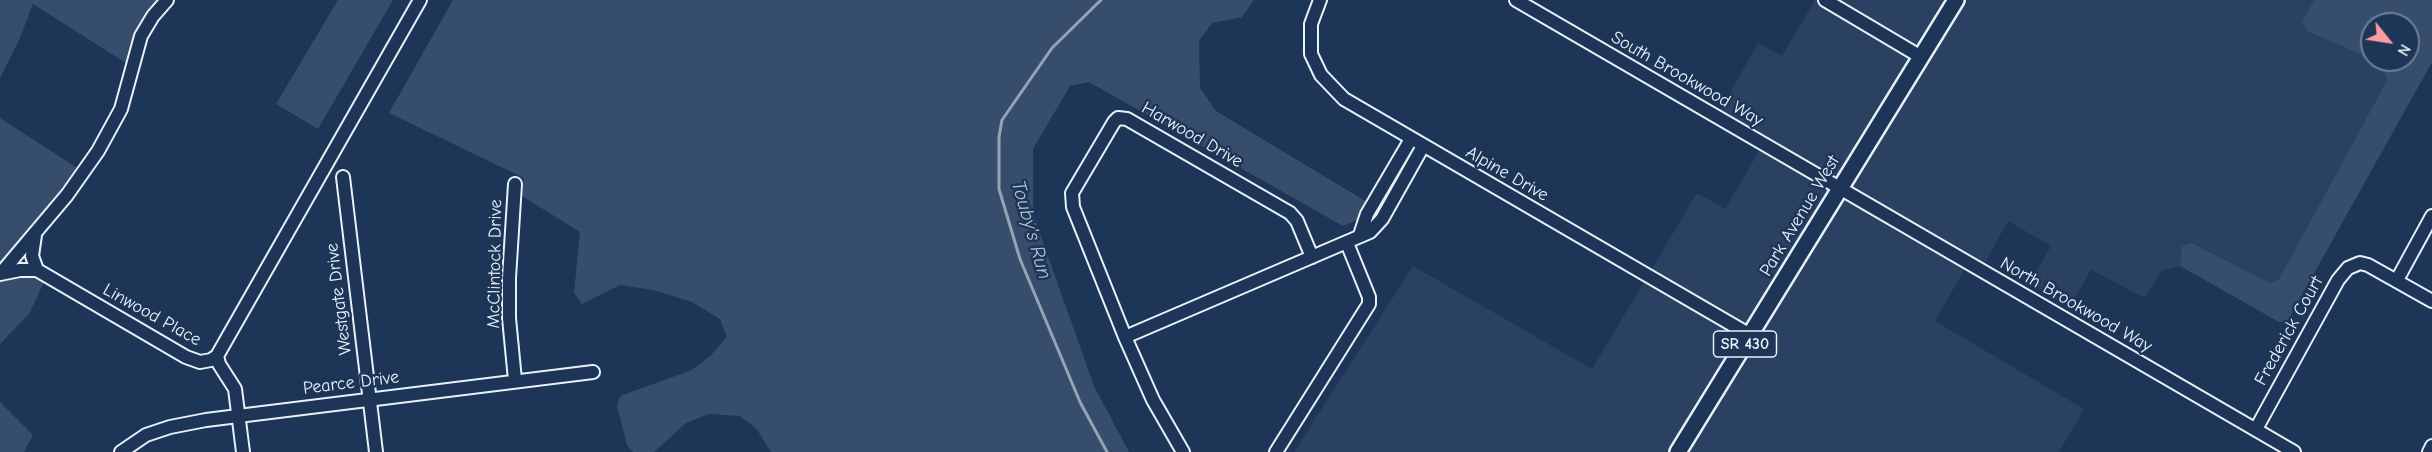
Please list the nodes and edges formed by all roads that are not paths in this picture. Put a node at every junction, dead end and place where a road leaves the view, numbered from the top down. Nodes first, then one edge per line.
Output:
1 (167, 0) edge
2 (420, 0) edge
3 (1320, 0) edge
4 (1516, 0) edge
5 (1825, 0) edge
6 (1956, 0) edge
7 (1921, 57) junction
8 (1411, 139) junction
9 (1424, 146) junction
10 (343, 177) dead end
11 (515, 184) dead end
12 (1840, 189) junction
13 (2432, 216) edge
14 (35, 234) junction
15 (1360, 235) junction
16 (1347, 243) junction
17 (1312, 257) junction
18 (41, 272) junction
19 (2397, 280) junction
20 (2432, 301) edge
21 (1750, 335) junction
22 (1125, 337) junction
23 (217, 356) junction
24 (593, 372) dead end
25 (515, 380) junction
26 (369, 399) junction
27 (239, 415) junction
28 (2256, 429) junction
29 (2432, 446) edge
30 (121, 452) edge
31 (243, 452) edge
32 (375, 452) edge
33 (1183, 452) edge
34 (1276, 452) edge
35 (1678, 452) edge
36 (2294, 452) edge
37 (2429, 452) edge

1 - 14 street
2 - 23 street
3 - 8 street, Alpine Drive
4 - 12 street, South Brookwood Way
5 - 7 street
6 - 7 main road, Park Avenue West / SR 430
7 - 12 main road, Park Avenue West / SR 430
8 - 9 street, Alpine Drive
8 - 15 street
9 - 15 street
9 - 21 street, Alpine Drive
10 - 26 street, Westgate Drive
11 - 25 street, McClintock Drive
12 - 21 main road, Park Avenue West / SR 430
12 - 28 street, North Brookwood Way
13 - 19 street
14 - 18 street
14 - 18 street
15 - 16 street
16 - 17 street
16 - 34 street
17 - 22 street
17 - 22 street, Harwood Drive
18 - 23 street, Linwood Place
19 - 20 street
19 - 28 street, Frederick Court
21 - 35 main road, Park Avenue West / SR 430
22 - 33 street, Harwood Drive
23 - 27 street, Linwood Place
24 - 25 street, Pearce Drive
25 - 26 street, Pearce Drive
26 - 27 street, Pearce Drive
26 - 32 street, Westgate Drive
27 - 30 street, Pearce Drive
27 - 31 street, Linwood Place
28 - 36 street, North Brookwood Way
29 - 37 street

